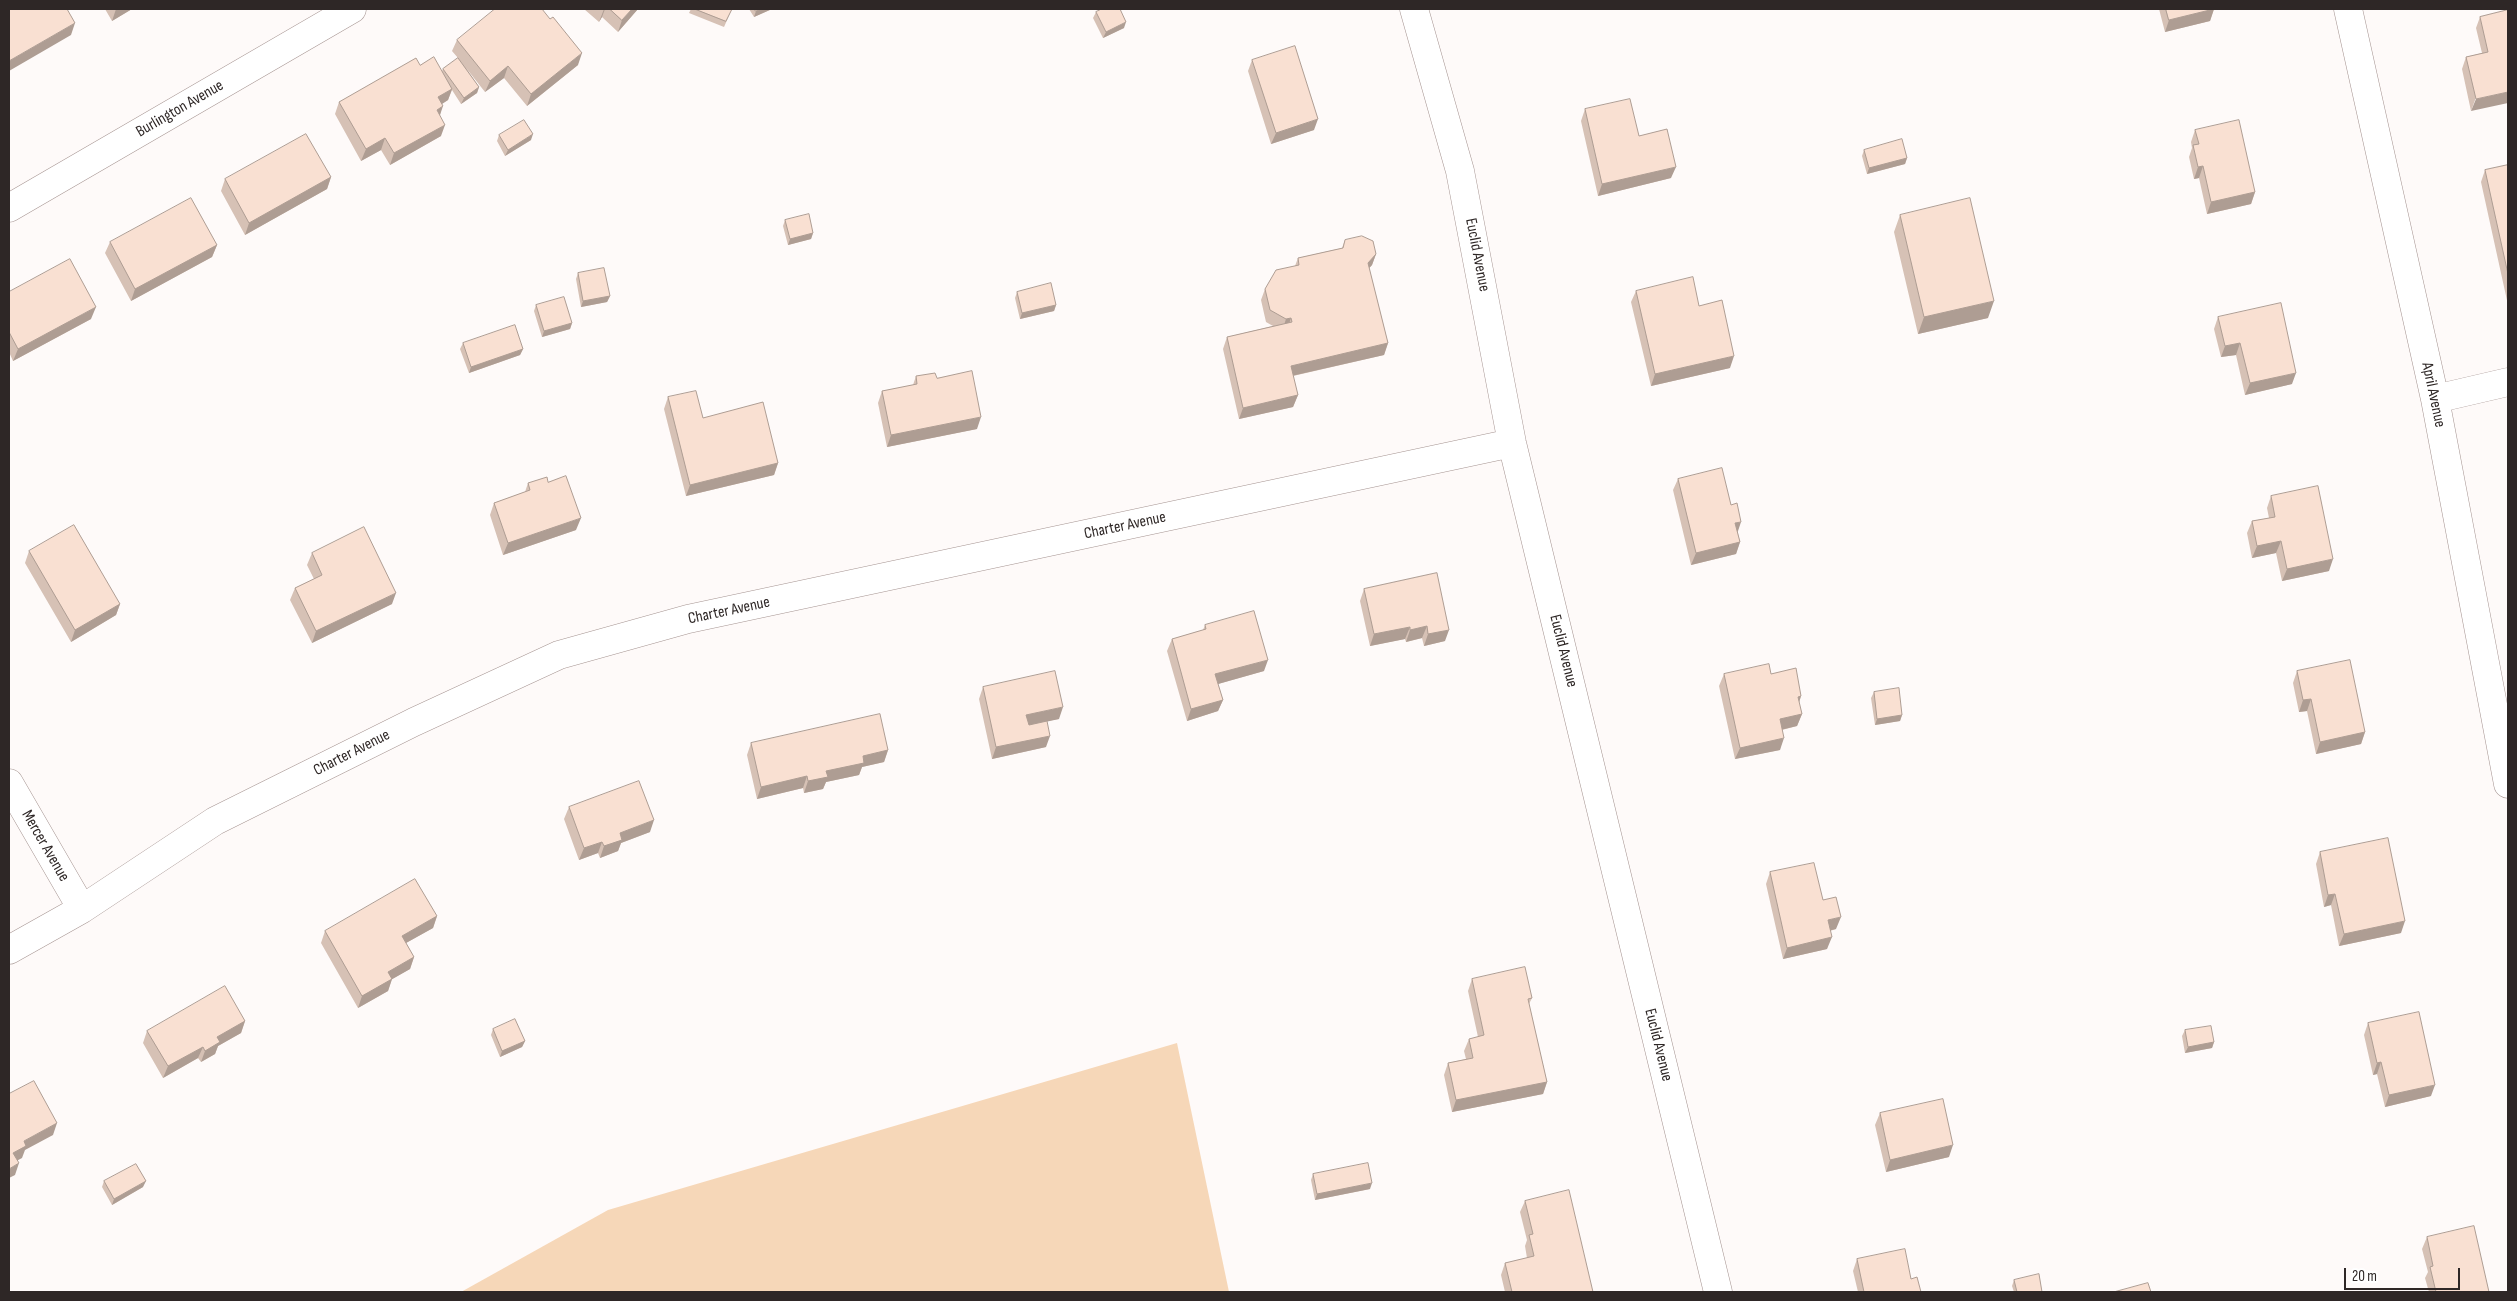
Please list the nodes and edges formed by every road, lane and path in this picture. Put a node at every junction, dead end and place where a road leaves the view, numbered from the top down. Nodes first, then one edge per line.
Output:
1 (352, 9) edge
2 (1414, 9) edge
3 (2348, 9) edge
4 (9, 208) edge
5 (2508, 382) edge
6 (2435, 399) junction
7 (1512, 442) junction
8 (9, 783) edge
9 (2508, 784) edge
10 (82, 908) junction
11 (9, 950) edge
12 (1718, 1292) edge

1 - 4 street, Burlington Avenue
2 - 7 street, Euclid Avenue
3 - 6 street, April Avenue
5 - 6 street
6 - 9 street, April Avenue
7 - 10 street, Charter Avenue
7 - 12 street, Euclid Avenue
8 - 10 street, Mercer Avenue
10 - 11 street, Charter Avenue

